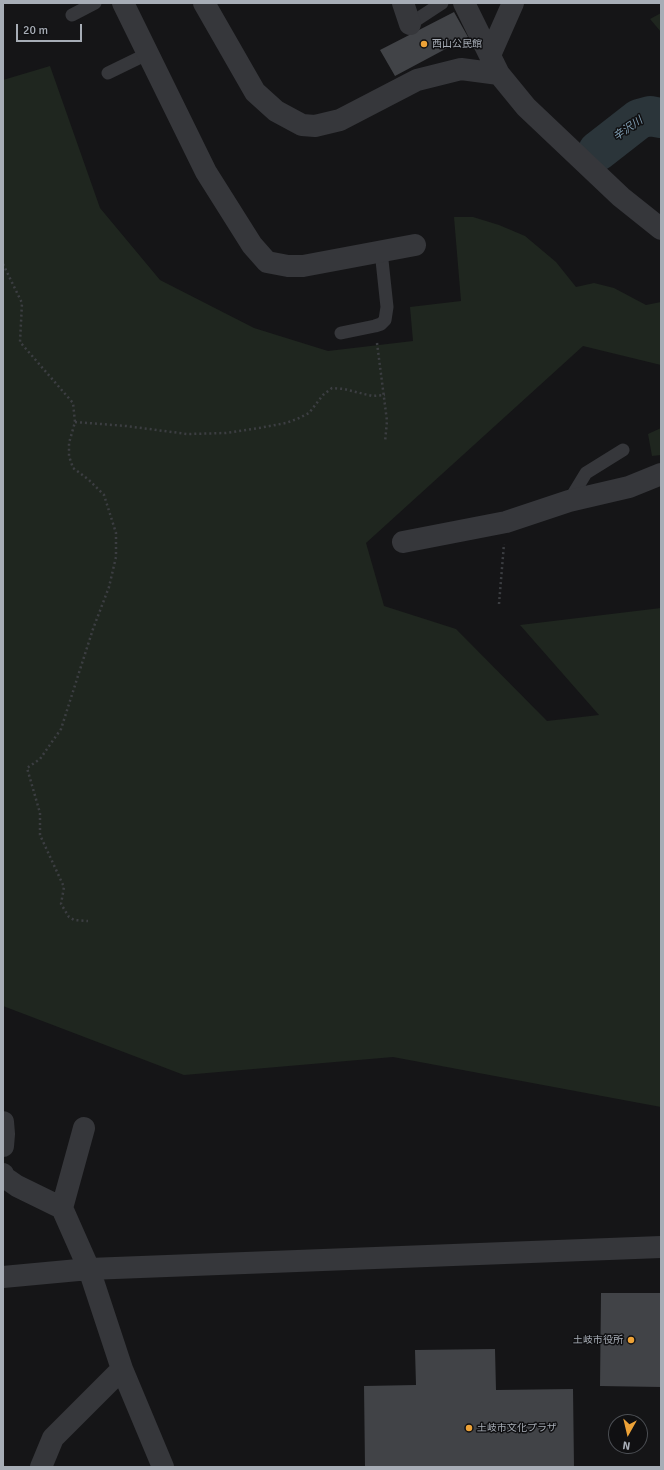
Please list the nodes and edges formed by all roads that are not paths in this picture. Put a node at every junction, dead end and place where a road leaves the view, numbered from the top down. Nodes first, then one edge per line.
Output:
1 (95, 3) edge
2 (123, 3) edge
3 (204, 3) edge
4 (402, 3) edge
5 (442, 3) edge
6 (464, 3) edge
7 (513, 3) edge
8 (72, 15) dead end
9 (410, 24) joint
10 (147, 54) junction
11 (494, 64) junction
12 (108, 73) dead end
13 (661, 229) edge
14 (415, 245) dead end
15 (380, 251) junction
16 (342, 333) dead end
17 (623, 450) dead end
18 (661, 474) edge
19 (569, 501) junction
20 (403, 542) dead end
21 (3, 1122) edge
22 (84, 1128) dead end
23 (3, 1146) edge
24 (3, 1174) edge
25 (62, 1208) junction
26 (661, 1246) edge
27 (89, 1269) junction
28 (3, 1277) edge
29 (122, 1369) junction
30 (41, 1467) edge
31 (163, 1467) edge

1 - 8 lane
2 - 10 street
3 - 11 street
4 - 9 street
5 - 9 lane
6 - 11 street
7 - 11 street
10 - 12 lane
10 - 15 street
11 - 13 street
14 - 15 street
15 - 16 lane
17 - 19 lane
18 - 19 street
19 - 20 street
21 - 23 street
22 - 25 street
24 - 25 street
25 - 27 street
26 - 27 street
27 - 28 street
27 - 29 street
29 - 30 street
29 - 31 street

